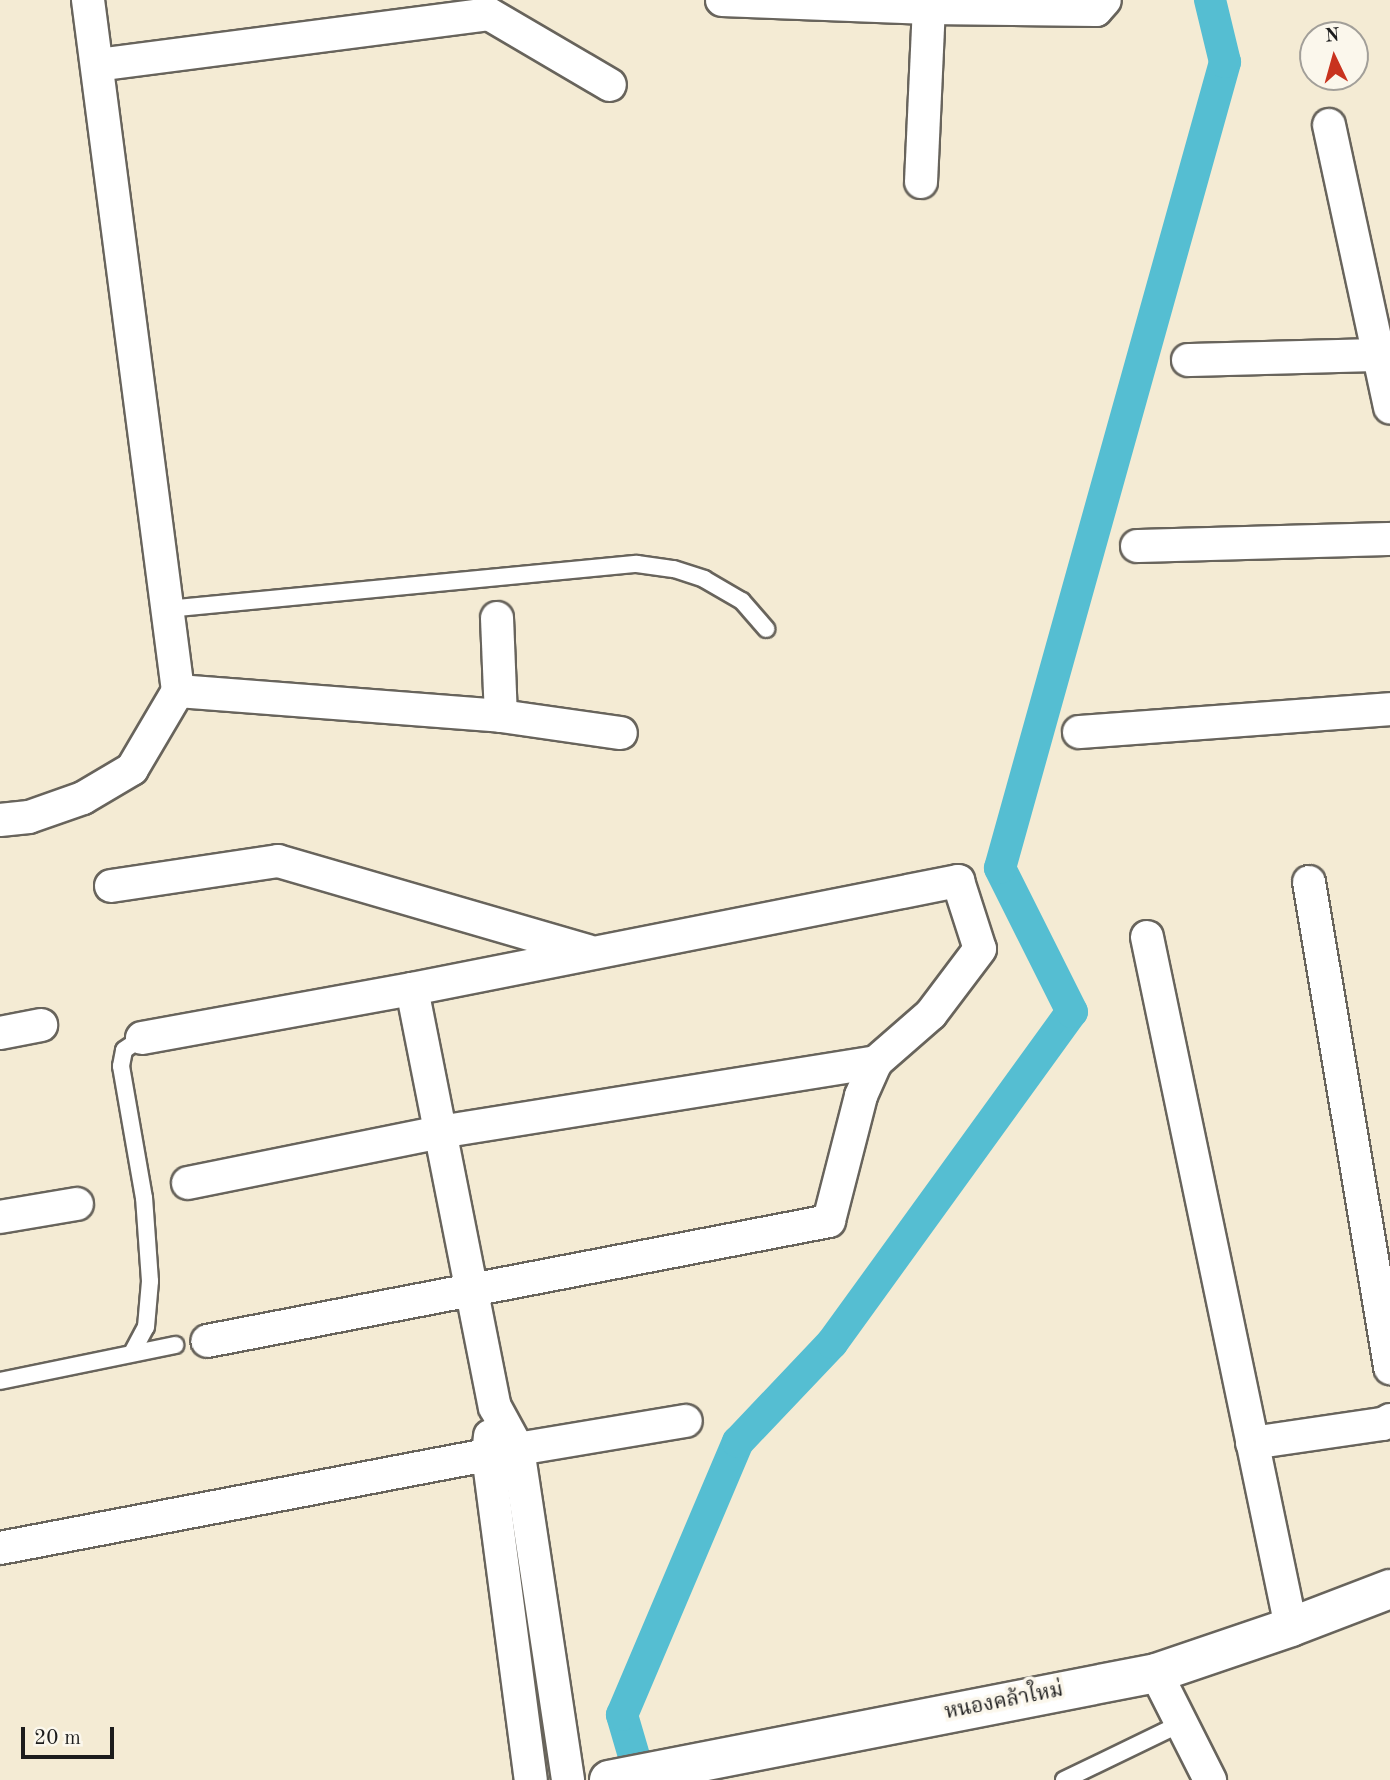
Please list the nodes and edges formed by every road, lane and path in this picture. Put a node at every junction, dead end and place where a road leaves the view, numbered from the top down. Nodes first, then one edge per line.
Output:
1 (88, 0) edge
2 (722, 0) edge
3 (1105, 0) edge
4 (929, 8) junction
5 (97, 65) junction
6 (610, 85) dead end
7 (1329, 125) dead end
8 (921, 182) dead end
9 (1378, 355) junction
10 (1188, 360) dead end
11 (1390, 408) edge
12 (1390, 539) edge
13 (1137, 545) dead end
14 (167, 609) junction
15 (497, 618) dead end
16 (766, 629) dead end
17 (178, 691) junction
18 (1390, 709) edge
19 (501, 716) junction
20 (1079, 732) dead end
21 (621, 733) dead end
22 (0, 820) edge
23 (1309, 882) dead end
24 (111, 886) dead end
25 (1147, 937) dead end
26 (593, 952) junction
27 (412, 989) junction
28 (41, 1025) dead end
29 (0, 1033) edge
30 (142, 1038) joint
31 (876, 1062) junction
32 (440, 1132) junction
33 (188, 1183) dead end
34 (76, 1205) dead end
35 (0, 1217) edge
36 (470, 1291) junction
37 (207, 1341) dead end
38 (175, 1345) dead end
39 (132, 1353) junction
40 (1390, 1368) edge
41 (0, 1381) edge
42 (495, 1407) junction
43 (1390, 1420) edge
44 (686, 1421) dead end
45 (1252, 1443) junction
46 (518, 1449) junction
47 (488, 1455) junction
48 (0, 1548) edge
49 (1390, 1589) edge
50 (1291, 1628) junction
51 (1156, 1672) junction
52 (1182, 1723) junction
53 (531, 1780) edge
54 (568, 1780) edge
55 (609, 1780) edge
56 (1063, 1780) edge
57 (1210, 1780) edge

1 - 5 street
2 - 4 street
3 - 4 street
4 - 8 street
5 - 6 street
5 - 14 street
7 - 9 street
9 - 10 street
9 - 11 street
12 - 13 street
14 - 16 lane
14 - 17 street
15 - 19 street
17 - 19 street
17 - 22 street
18 - 20 street
19 - 21 street
23 - 40 street
24 - 26 street
25 - 45 street
26 - 27 street
26 - 31 street
27 - 30 street
27 - 32 street
28 - 29 street
30 - 39 lane
31 - 32 street
31 - 36 street
32 - 33 street
32 - 36 street
34 - 35 street
36 - 37 street
36 - 42 street
38 - 39 lane
39 - 41 lane
42 - 46 street
42 - 47 street
43 - 45 street
44 - 46 street
45 - 50 street
46 - 47 street
46 - 54 street
47 - 48 street
47 - 53 street
49 - 50 street, หนองคล้าใหม่
50 - 51 street, หนองคล้าใหม่
51 - 52 street
51 - 55 street, หนองคล้าใหม่
52 - 56 lane
52 - 57 street

